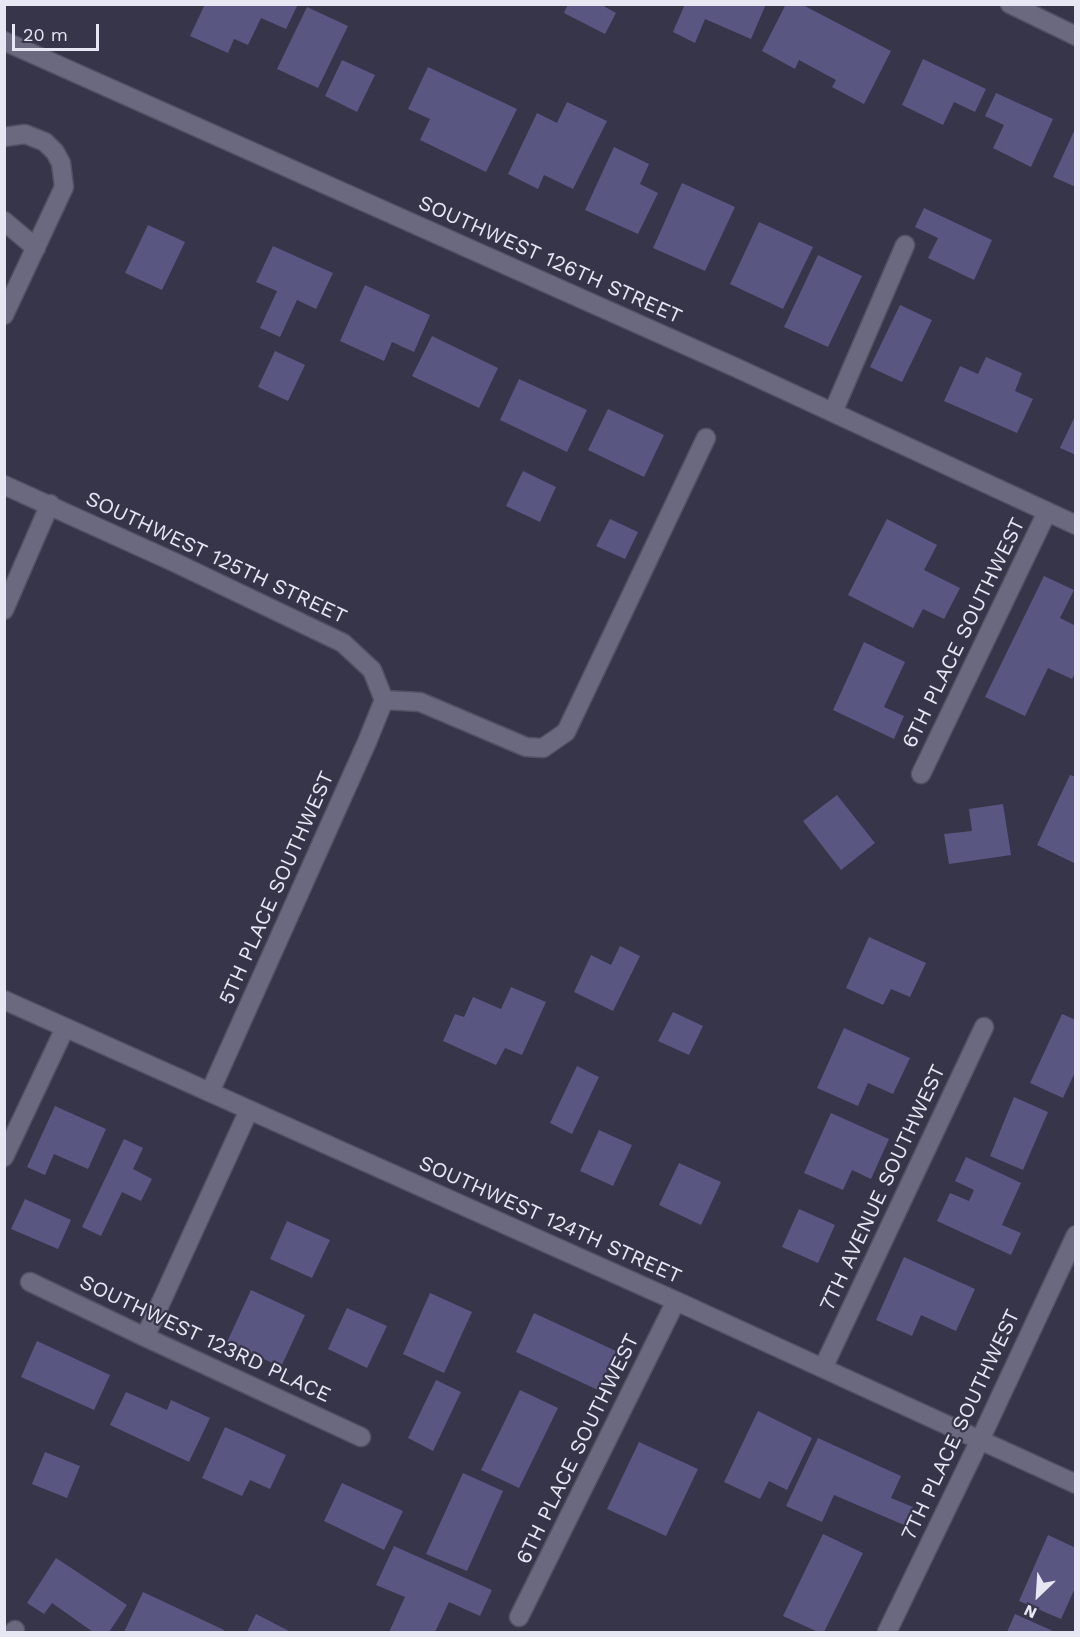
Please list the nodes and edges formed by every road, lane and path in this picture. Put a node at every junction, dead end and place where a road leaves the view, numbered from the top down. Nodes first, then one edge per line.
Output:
1 (1010, 4) edge
2 (1076, 36) edge
3 (4, 41) edge
4 (4, 137) edge
5 (4, 221) edge
6 (905, 245) dead end
7 (36, 248) junction
8 (4, 315) edge
9 (833, 412) junction
10 (706, 438) dead end
11 (4, 484) edge
12 (50, 504) junction
13 (1047, 512) junction
14 (1076, 525) edge
15 (4, 610) edge
16 (384, 700) junction
17 (921, 774) dead end
18 (4, 1000) edge
19 (984, 1027) dead end
20 (65, 1028) junction
21 (210, 1092) junction
22 (249, 1110) junction
23 (4, 1157) edge
24 (1076, 1236) edge
25 (30, 1282) dead end
26 (676, 1301) junction
27 (145, 1337) junction
28 (823, 1368) junction
29 (362, 1437) dead end
30 (980, 1440) junction
31 (1076, 1484) edge
32 (519, 1617) dead end
33 (886, 1632) edge

1 - 2 street
3 - 9 street, SOUTHWEST 126TH STREET
4 - 7 street
5 - 7 street
6 - 9 street
7 - 8 street
9 - 13 street, SOUTHWEST 126TH STREET
10 - 16 street
11 - 12 street, SOUTHWEST 125TH STREET
12 - 15 street
12 - 16 street, SOUTHWEST 125TH STREET
13 - 14 street, SOUTHWEST 126TH STREET
13 - 17 street, 6TH PLACE SOUTHWEST
16 - 21 street, 5TH PLACE SOUTHWEST
18 - 20 street, SOUTHWEST 124TH STREET
19 - 28 street, 7TH AVENUE SOUTHWEST
20 - 21 street, SOUTHWEST 124TH STREET
20 - 23 street
21 - 22 street, SOUTHWEST 124TH STREET
22 - 26 street, SOUTHWEST 124TH STREET
22 - 27 street
24 - 30 street, 7TH PLACE SOUTHWEST
25 - 27 street, SOUTHWEST 123RD PLACE
26 - 28 street, SOUTHWEST 124TH STREET
26 - 32 street, 6TH PLACE SOUTHWEST
27 - 29 street, SOUTHWEST 123RD PLACE
28 - 30 street, SOUTHWEST 124TH STREET
30 - 31 street, SOUTHWEST 124TH STREET
30 - 33 street, 7TH PLACE SOUTHWEST

